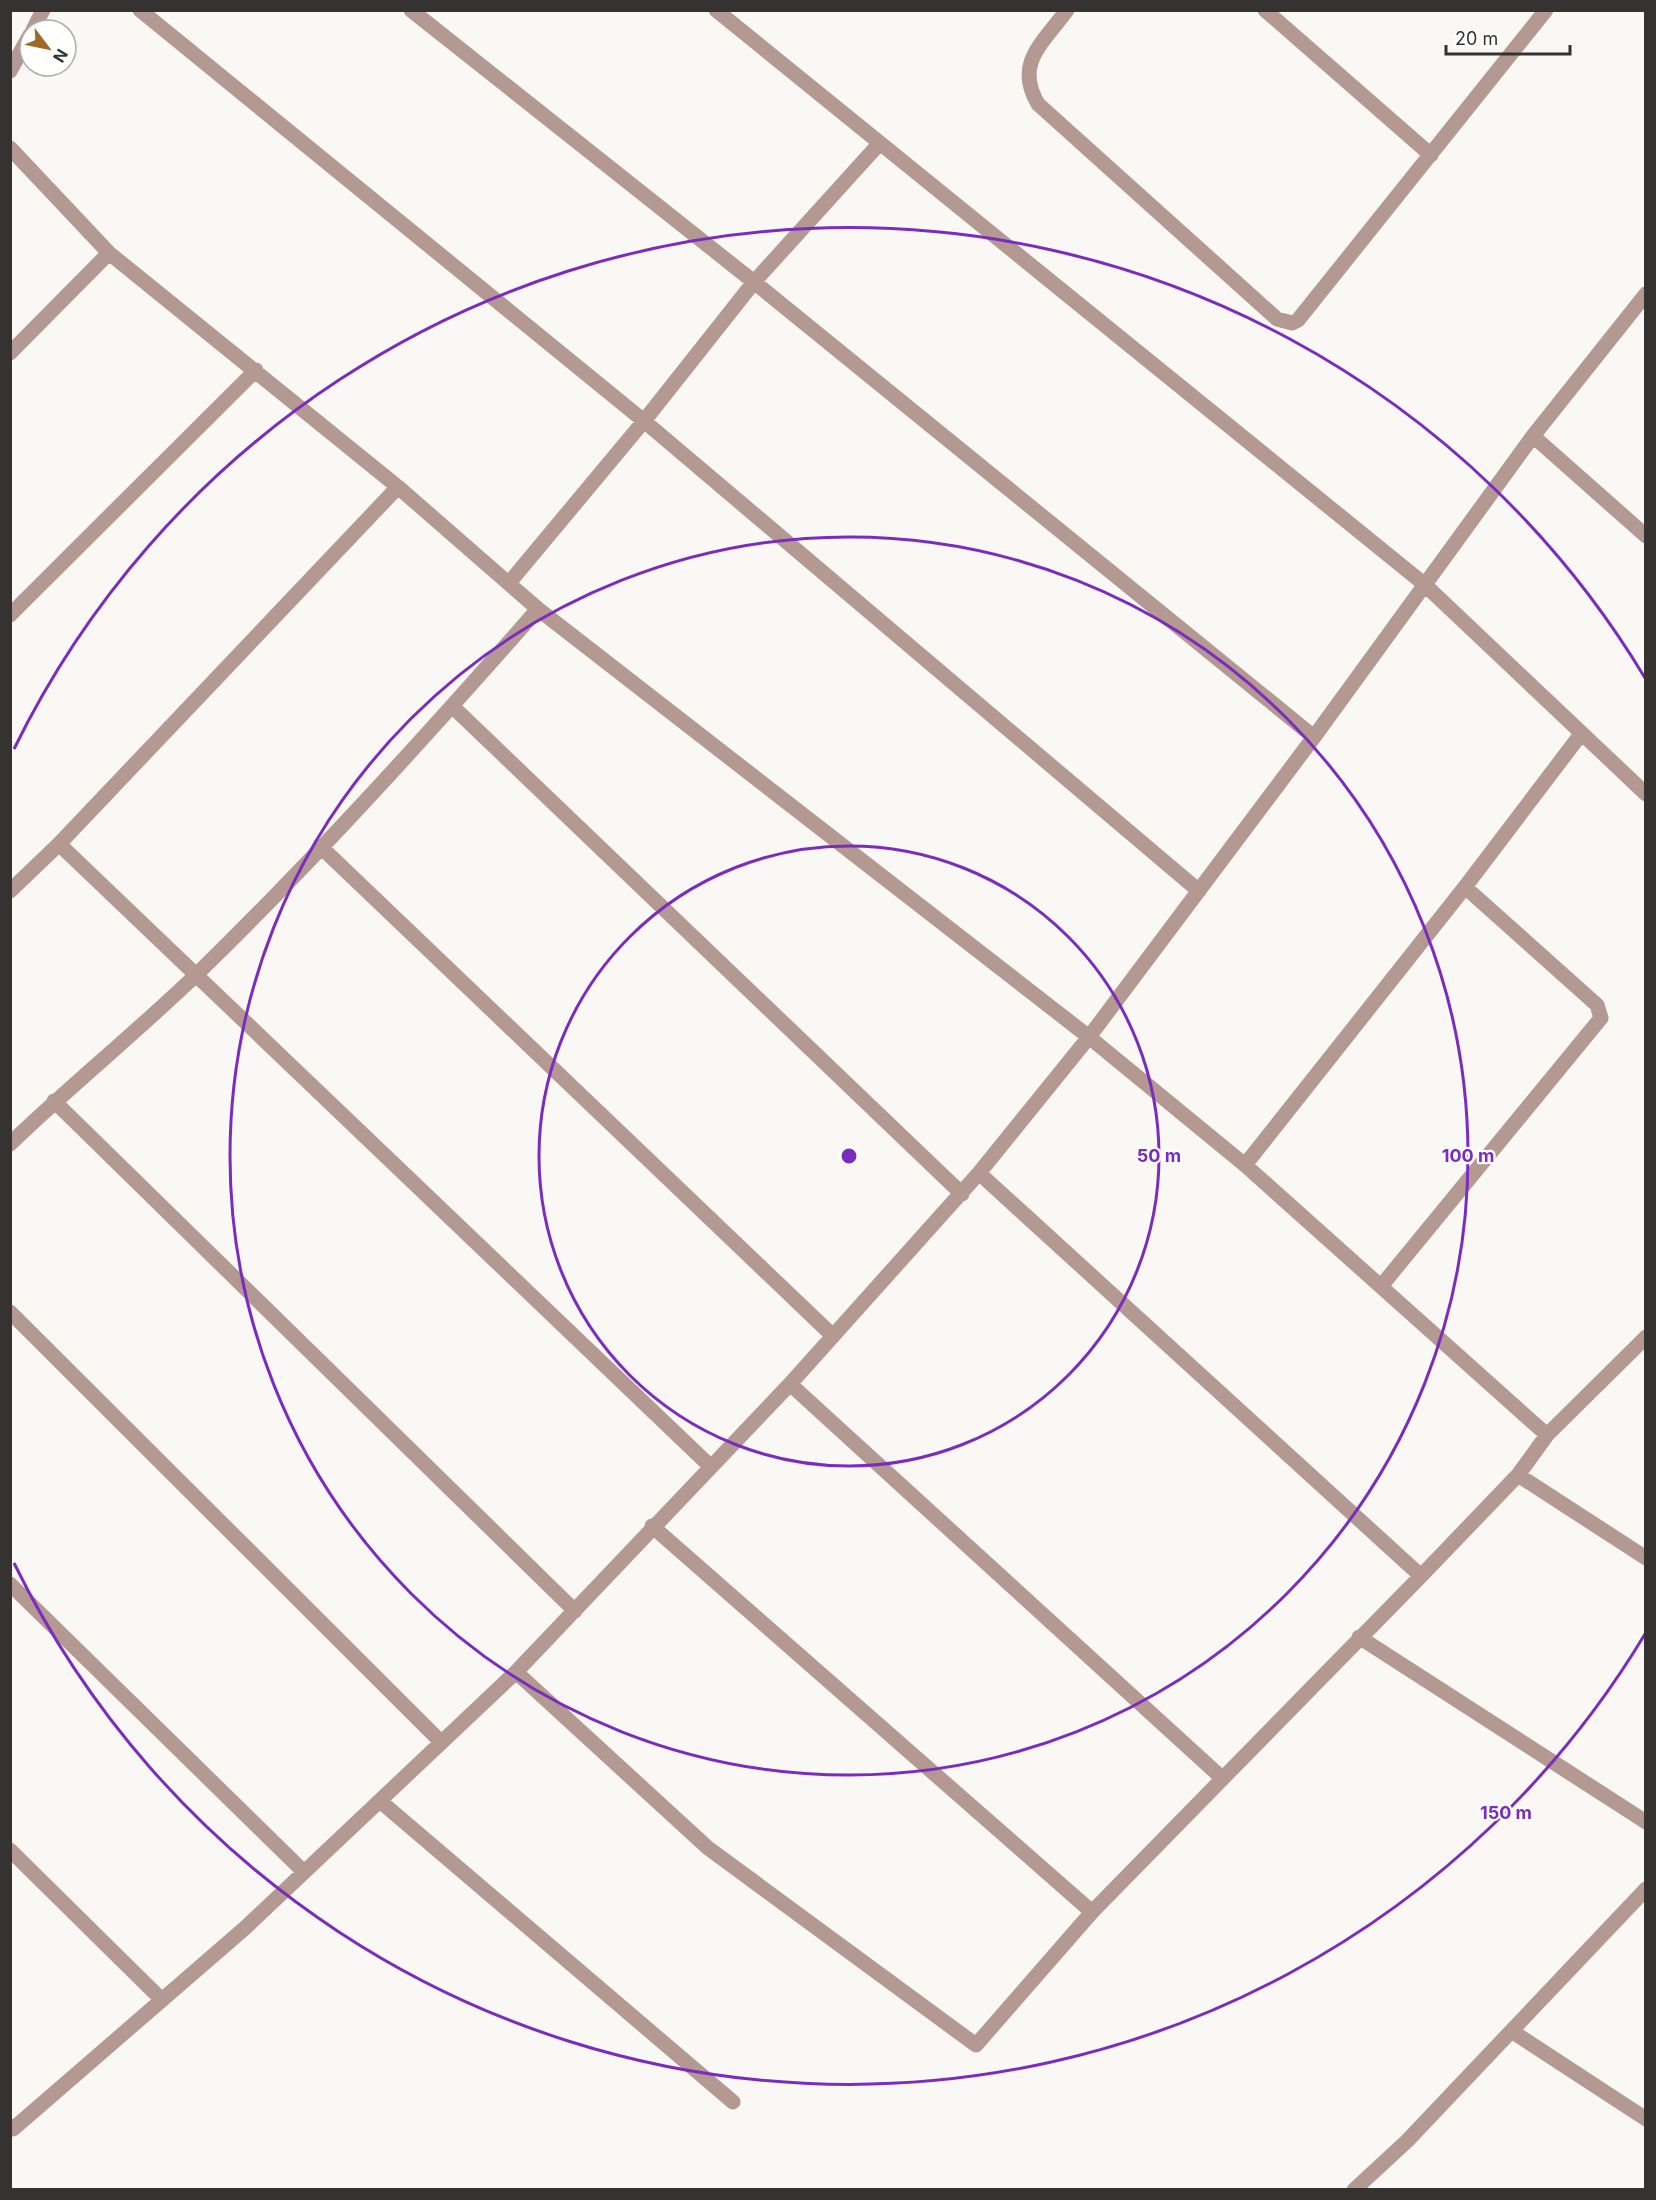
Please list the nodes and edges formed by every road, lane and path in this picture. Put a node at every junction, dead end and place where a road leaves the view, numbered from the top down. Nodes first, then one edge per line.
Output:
1 (140, 10) edge
2 (411, 10) edge
3 (716, 10) edge
4 (1066, 10) edge
5 (1265, 10) edge
6 (1546, 10) edge
7 (18, 57) edge
8 (10, 71) edge
9 (879, 144) junction
10 (10, 148) edge
11 (1431, 155) junction
12 (109, 253) junction
13 (754, 282) junction
14 (1646, 294) edge
15 (10, 353) edge
16 (256, 370) junction
17 (644, 421) junction
18 (1533, 436) junction
19 (398, 487) junction
20 (1646, 536) edge
21 (509, 583) junction
22 (1424, 584) junction
23 (538, 609) junction
24 (10, 615) edge
25 (452, 706) junction
26 (1581, 734) junction
27 (1314, 737) junction
28 (1646, 794) edge
29 (59, 844) junction
30 (321, 848) junction
31 (1465, 887) junction
32 (10, 891) edge
33 (1199, 891) junction
34 (196, 975) junction
35 (1089, 1037) junction
36 (54, 1101) junction
37 (10, 1144) edge
38 (1245, 1165) junction
39 (979, 1173) junction
40 (962, 1194) junction
41 (1382, 1285) junction
42 (10, 1312) edge
43 (832, 1335) junction
44 (1642, 1347) edge
45 (790, 1384) junction
46 (1547, 1435) junction
47 (710, 1466) junction
48 (1518, 1475) junction
49 (652, 1526) junction
50 (1646, 1558) edge
51 (1421, 1576) junction
52 (10, 1584) edge
53 (575, 1611) junction
54 (1359, 1637) junction
55 (516, 1672) junction
56 (441, 1742) junction
57 (1222, 1778) junction
58 (380, 1801) junction
59 (1646, 1822) edge
60 (10, 1850) edge
61 (303, 1871) junction
62 (1646, 1889) edge
63 (1092, 1912) junction
64 (162, 2000) junction
65 (1513, 2032) junction
66 (733, 2102) dead end
67 (1646, 2120) edge
68 (11, 2130) edge
69 (1354, 2190) edge

1 - 17 street
2 - 13 street
3 - 9 street
4 - 11 street
5 - 11 street
6 - 11 street
7 - 8 street
9 - 13 street
9 - 22 street
10 - 12 street
12 - 15 street
12 - 16 street
13 - 17 street
13 - 27 street
14 - 18 street
16 - 19 street
16 - 24 street
17 - 21 street
17 - 33 street
18 - 20 street
18 - 22 street
19 - 21 street
19 - 29 street
21 - 23 street
22 - 26 street
22 - 27 street
23 - 25 street
23 - 35 street
25 - 30 street
25 - 40 street
26 - 28 street
26 - 31 street
27 - 33 street
29 - 32 street
29 - 34 street
30 - 34 street
30 - 43 street
31 - 38 street
31 - 41 street
33 - 35 street
34 - 36 street
34 - 47 street
35 - 38 street
35 - 39 street
36 - 37 street
36 - 53 street
38 - 41 street
39 - 40 street
39 - 51 street
40 - 43 street
41 - 46 street
42 - 56 street
43 - 45 street
44 - 46 street
45 - 47 street
45 - 57 street
46 - 48 street
47 - 49 street
48 - 50 street
48 - 51 street
49 - 53 street
49 - 63 street
51 - 54 street
52 - 61 street
53 - 55 street
54 - 57 street
54 - 59 street
55 - 56 street
55 - 63 street
56 - 58 street
57 - 63 street
58 - 61 street
58 - 66 street
60 - 64 street
61 - 64 street
62 - 65 street
64 - 68 street
65 - 67 street
65 - 69 street

